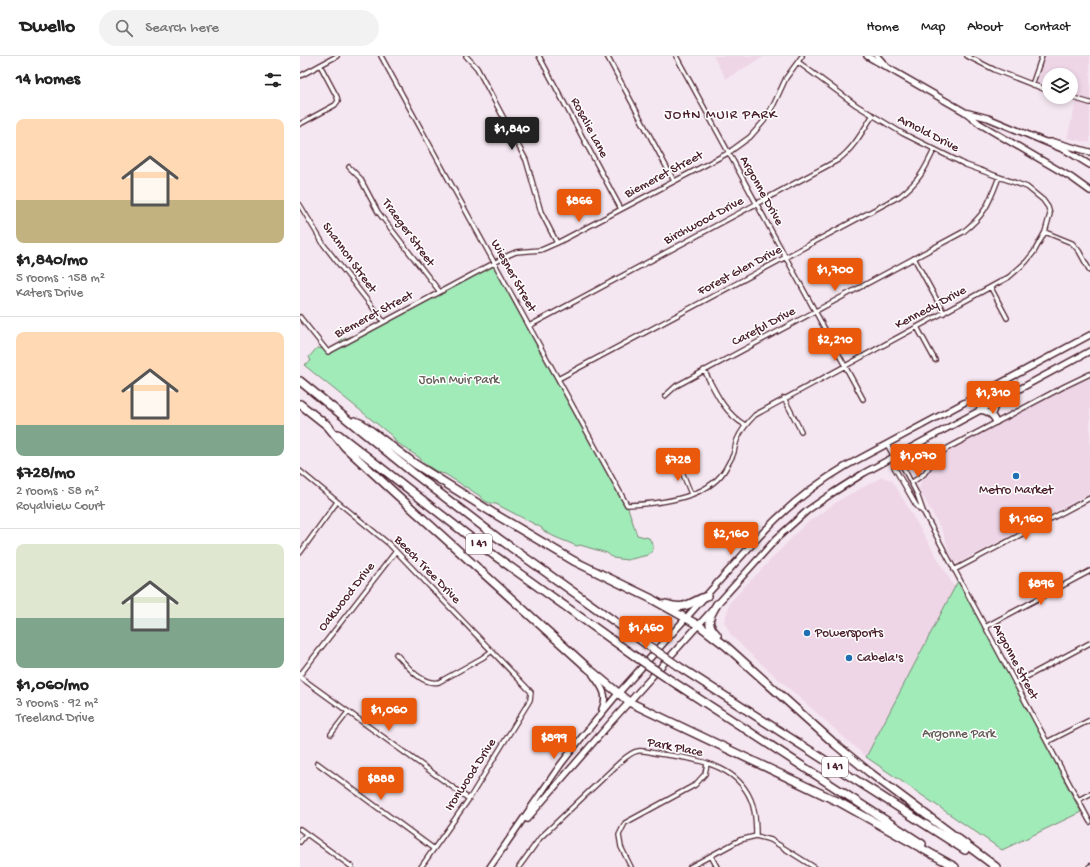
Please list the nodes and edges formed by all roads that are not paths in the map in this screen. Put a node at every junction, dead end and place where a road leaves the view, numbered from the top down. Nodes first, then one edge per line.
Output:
1 (337, 56) edge
2 (381, 56) edge
3 (466, 56) edge
4 (539, 56) edge
5 (607, 56) edge
6 (676, 56) edge
7 (802, 56) edge
8 (867, 56) edge
9 (877, 56) edge
10 (967, 56) edge
11 (1042, 56) edge
12 (798, 62) junction
13 (320, 65) junction
14 (886, 66) junction
15 (300, 76) edge
16 (1032, 85) junction
17 (1042, 89) edge
18 (1078, 99) edge
19 (1090, 103) edge
20 (965, 112) junction
21 (873, 115) junction
22 (300, 124) edge
23 (1044, 142) junction
24 (934, 150) junction
25 (728, 152) junction
26 (1090, 152) edge
27 (1090, 165) edge
28 (349, 167) dead end
29 (999, 177) junction
30 (674, 181) junction
31 (1090, 191) edge
32 (757, 204) junction
33 (300, 205) edge
34 (621, 209) junction
35 (1050, 214) joint
36 (1045, 232) junction
37 (557, 243) junction
38 (786, 258) junction
39 (914, 258) junction
40 (494, 263) junction
41 (1090, 272) edge
42 (991, 288) junction
43 (440, 292) junction
44 (815, 311) junction
45 (944, 313) junction
46 (300, 317) edge
47 (1007, 318) dead end
48 (384, 322) junction
49 (529, 326) junction
50 (917, 327) junction
51 (1090, 335) edge
52 (1090, 351) edge
53 (935, 360) dead end
54 (845, 366) junction
55 (704, 370) junction
56 (1090, 374) edge
57 (558, 380) junction
58 (300, 381) edge
59 (665, 396) dead end
60 (784, 398) junction
61 (863, 399) dead end
62 (997, 401) junction
63 (300, 404) edge
64 (979, 410) junction
65 (992, 414) junction
66 (344, 416) junction
67 (996, 422) junction
68 (326, 424) junction
69 (745, 425) junction
70 (801, 431) dead end
71 (886, 444) junction
72 (894, 457) junction
73 (679, 464) dead end
74 (300, 471) edge
75 (911, 483) junction
76 (691, 494) junction
77 (1090, 498) edge
78 (337, 502) junction
79 (627, 505) joint
80 (923, 511) junction
81 (396, 551) junction
82 (300, 553) edge
83 (954, 570) junction
84 (1090, 571) edge
85 (707, 596) junction
86 (648, 597) junction
87 (717, 604) junction
88 (687, 618) junction
89 (698, 625) junction
90 (985, 627) junction
91 (1090, 643) edge
92 (726, 646) junction
93 (492, 651) junction
94 (396, 654) dead end
95 (588, 668) junction
96 (300, 676) edge
97 (1015, 683) junction
98 (531, 692) joint
99 (618, 694) junction
100 (629, 702) junction
101 (348, 712) junction
102 (599, 716) junction
103 (1090, 720) edge
104 (331, 734) dead end
105 (1047, 742) junction
106 (316, 763) dead end
107 (707, 764) junction
108 (1090, 794) edge
109 (468, 799) junction
110 (1078, 800) junction
111 (1090, 822) edge
112 (300, 829) edge
113 (306, 834) junction
114 (756, 836) junction
115 (300, 842) edge
116 (508, 842) junction
117 (434, 849) junction
118 (711, 856) junction
119 (352, 867) edge
120 (421, 867) edge
121 (490, 867) edge
122 (519, 867) edge
123 (631, 867) edge
124 (690, 867) edge
125 (717, 867) edge
126 (814, 867) edge
127 (956, 867) edge
128 (992, 867) edge
129 (996, 867) edge

1 - 13 street
2 - 40 street, Wiesner Street
3 - 37 street
4 - 34 street, Rosalie Lane
5 - 30 street
6 - 25 street, Argonne Drive
7 - 12 street, Biemeret Street
8 - 14 main road
9 - 14 main road
10 - 16 street
11 - 16 street
12 - 21 street, Arnold Drive
12 - 25 street, Biemeret Street
13 - 15 street
13 - 22 street
14 - 20 main road
16 - 17 street
18 - 19 street
20 - 23 main road
20 - 31 main road
21 - 24 street, Arnold Drive
21 - 32 street, Birchwood Drive
23 - 26 main road
23 - 27 main road
24 - 29 street, Arnold Drive
24 - 38 street, Forest Glen Drive
25 - 30 street, Biemeret Street
25 - 32 street, Argonne Drive
28 - 43 street, Traeger Street
29 - 35 street, Arnold Drive
29 - 39 street, Careful Drive
30 - 34 street, Biemeret Street
32 - 38 street, Argonne Drive
32 - 49 street, Birchwood Drive
33 - 48 street, Shannon Street
34 - 37 street, Biemeret Street
35 - 36 street, Kennedy Drive
36 - 41 street
36 - 42 street, Kennedy Drive
37 - 40 street, Biemeret Street
38 - 44 street, Argonne Drive
38 - 57 street, Forest Glen Drive
39 - 44 street, Careful Drive
39 - 45 street
40 - 43 street, Biemeret Street
40 - 49 street, Wiesner Street
42 - 45 street, Kennedy Drive
42 - 47 street
43 - 48 street, Biemeret Street
44 - 54 street, Argonne Drive
44 - 55 street, Careful Drive
45 - 50 street, Kennedy Drive
46 - 48 street, Biemeret Street
49 - 57 street, Wiesner Street
50 - 53 street
50 - 54 street, Kennedy Drive
51 - 71 main road
52 - 62 main road
54 - 60 street, Kennedy Drive
54 - 61 street, Argonne Drive
55 - 59 street, Careful Drive
55 - 69 street
56 - 67 street
57 - 79 street, Wiesner Street
58 - 66 highway, I 41
60 - 69 street, Kennedy Drive
60 - 70 street
62 - 64 main road
62 - 65 main road
63 - 68 highway, I 41
64 - 65 main road
64 - 72 main road
65 - 67 main road
66 - 86 highway
66 - 128 highway, I 41, bridge
67 - 75 street
68 - 95 highway
68 - 127 highway, I 41, bridge
69 - 76 street, Kennedy Drive
71 - 72 street, Argonne Street
71 - 85 main road
72 - 75 street, Argonne Street
72 - 80 street, Argonne Street
72 - 87 main road
73 - 76 street
74 - 78 street, Beech Tree Drive
75 - 80 street, Argonne Street
76 - 79 street, Kennedy Drive
77 - 83 street
78 - 81 street, Beech Tree Drive
78 - 82 street
80 - 83 street, Argonne Street
81 - 93 street, Beech Tree Drive
81 - 96 street, Oakwood Drive
83 - 90 street, Argonne Street
84 - 90 street
85 - 86 highway
85 - 88 main road
86 - 88 highway
87 - 89 main road
87 - 92 highway
88 - 89 highway
88 - 99 main road
89 - 92 highway
89 - 100 main road
90 - 97 street, Argonne Street
91 - 97 street
92 - 129 highway
93 - 94 street
93 - 98 street, Beech Tree Drive
95 - 99 highway
95 - 102 main road
96 - 101 street
97 - 105 street, Argonne Street
98 - 109 street, Ironwood Drive
99 - 100 highway
99 - 102 main road
100 - 116 main road
100 - 127 highway
101 - 104 street
101 - 109 street
102 - 116 main road
103 - 105 street
105 - 110 street, Argonne Street
106 - 117 street
107 - 114 street, Park Place
107 - 122 street, Park Place
107 - 123 street
108 - 110 street
109 - 117 street, Ironwood Drive
110 - 111 street, Argonne Street
112 - 113 street
113 - 115 street
113 - 119 street
114 - 118 street
114 - 126 street
116 - 121 main road
117 - 120 street, Ironwood Drive
118 - 124 street
118 - 125 street

